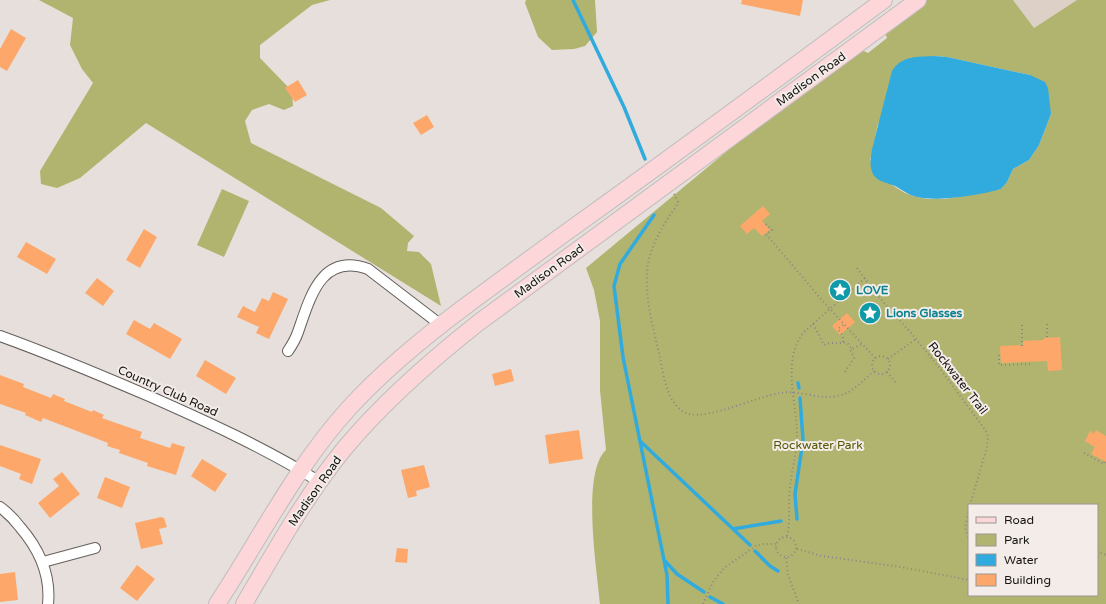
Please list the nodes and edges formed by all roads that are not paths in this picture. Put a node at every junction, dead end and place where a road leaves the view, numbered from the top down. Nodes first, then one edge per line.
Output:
1 (884, 0) edge
2 (918, 0) edge
3 (441, 325) junction
4 (0, 336) edge
5 (288, 351) dead end
6 (300, 470) junction
7 (320, 482) junction
8 (0, 507) edge
9 (95, 548) dead end
10 (43, 562) junction
11 (48, 604) edge
12 (218, 604) edge
13 (244, 604) edge

1 - 3 main road, Madison Road
2 - 7 main road, Madison Road
3 - 5 street
3 - 6 main road, Madison Road
4 - 6 street, Country Club Road
6 - 7 street, Country Club Road
6 - 12 main road, Madison Road
7 - 13 main road, Madison Road
8 - 10 street
9 - 10 street
10 - 11 street

